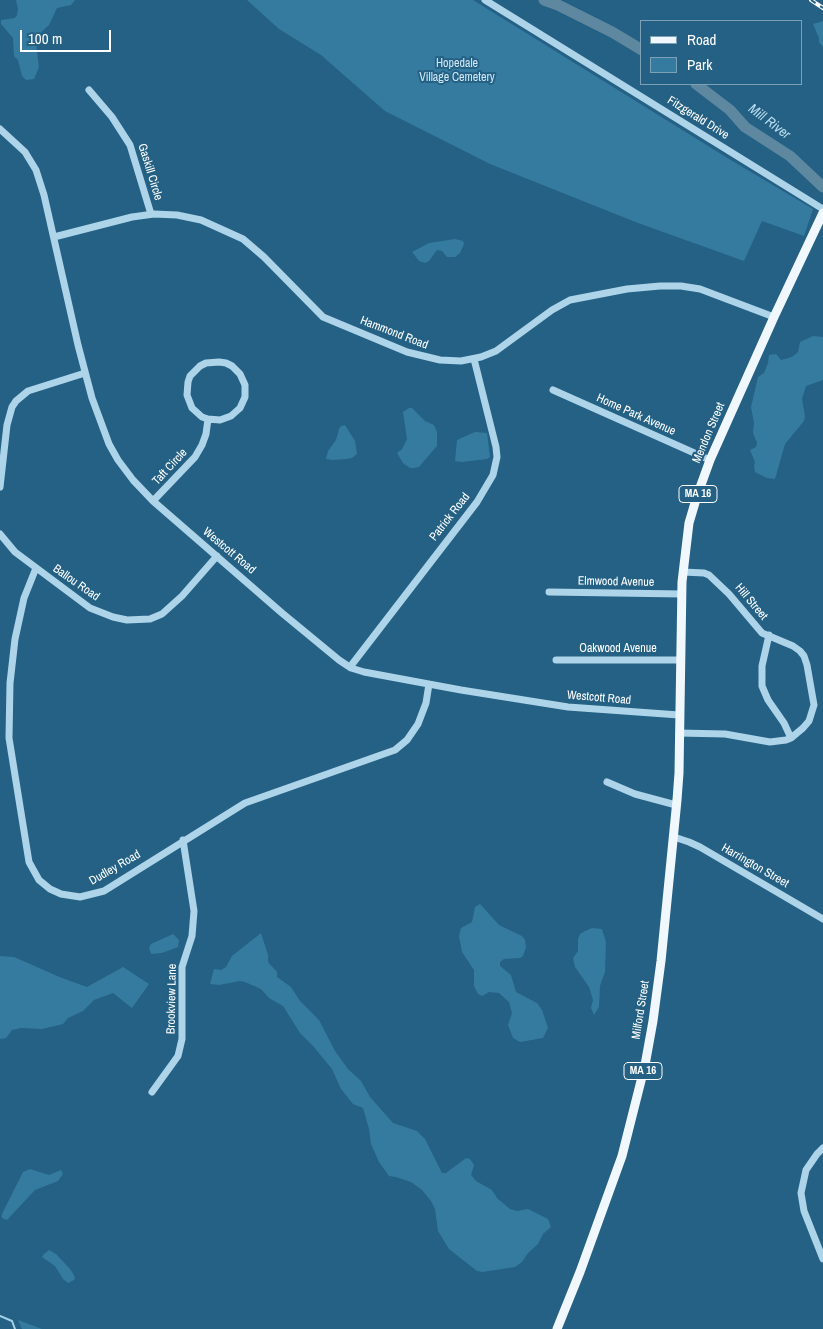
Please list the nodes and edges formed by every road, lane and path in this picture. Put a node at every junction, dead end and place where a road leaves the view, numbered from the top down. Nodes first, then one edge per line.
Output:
1 (485, 0) edge
2 (90, 90) dead end
3 (0, 129) edge
4 (823, 211) edge
5 (151, 214) junction
6 (54, 237) junction
7 (774, 317) junction
8 (474, 359) junction
9 (85, 373) junction
10 (553, 390) dead end
11 (208, 419) junction
12 (710, 460) junction
13 (0, 487) edge
14 (154, 501) junction
15 (0, 534) edge
16 (217, 556) junction
17 (36, 568) junction
18 (683, 572) junction
19 (549, 592) dead end
20 (682, 594) junction
21 (769, 636) junction
22 (556, 660) dead end
23 (680, 660) junction
24 (350, 667) junction
25 (429, 684) junction
26 (679, 715) junction
27 (679, 733) junction
28 (791, 738) junction
29 (607, 782) dead end
30 (676, 803) junction
31 (674, 837) junction
32 (183, 840) junction
33 (823, 919) edge
34 (152, 1092) dead end
35 (823, 1148) edge
36 (823, 1259) edge
37 (557, 1329) edge

1 - 4 street, Fitzgerald Drive
2 - 5 street, Gaskill Circle
3 - 6 street, Westcott Road
4 - 7 main road, Mendon Street / MA 16
5 - 6 street, Hammond Road
5 - 8 street, Hammond Road
6 - 9 street, Westcott Road
7 - 8 street, Hammond Road
7 - 12 main road, Mendon Street / MA 16
8 - 24 street, Patrick Road
9 - 13 street
9 - 14 street, Westcott Road
10 - 12 street, Home Park Avenue
11 - 11 street
11 - 14 street, Taft Circle
12 - 18 main road, Mendon Street / MA 16
14 - 16 street, Westcott Road
15 - 17 street, Ballou Road
16 - 17 street, Ballou Road
16 - 24 street, Westcott Road
17 - 32 street, Dudley Road
18 - 20 main road, Mendon Street / MA 16
18 - 21 street, Hill Street
19 - 20 street, Elmwood Avenue
20 - 23 main road, Mendon Street / MA 16
21 - 28 street
21 - 28 street, Hill Street
22 - 23 street, Oakwood Avenue
23 - 26 main road, Mendon Street / MA 16
24 - 25 street, Westcott Road
25 - 26 street, Westcott Road
25 - 32 street, Dudley Road
26 - 27 main road, Mendon Street / MA 16
27 - 28 street
27 - 30 main road, Mendon Street / MA 16
29 - 30 street
30 - 31 main road, Milford Street / MA 16
31 - 33 street, Harrington Street
31 - 37 main road, Milford Street / MA 16
32 - 34 street, Brookview Lane
35 - 36 street

